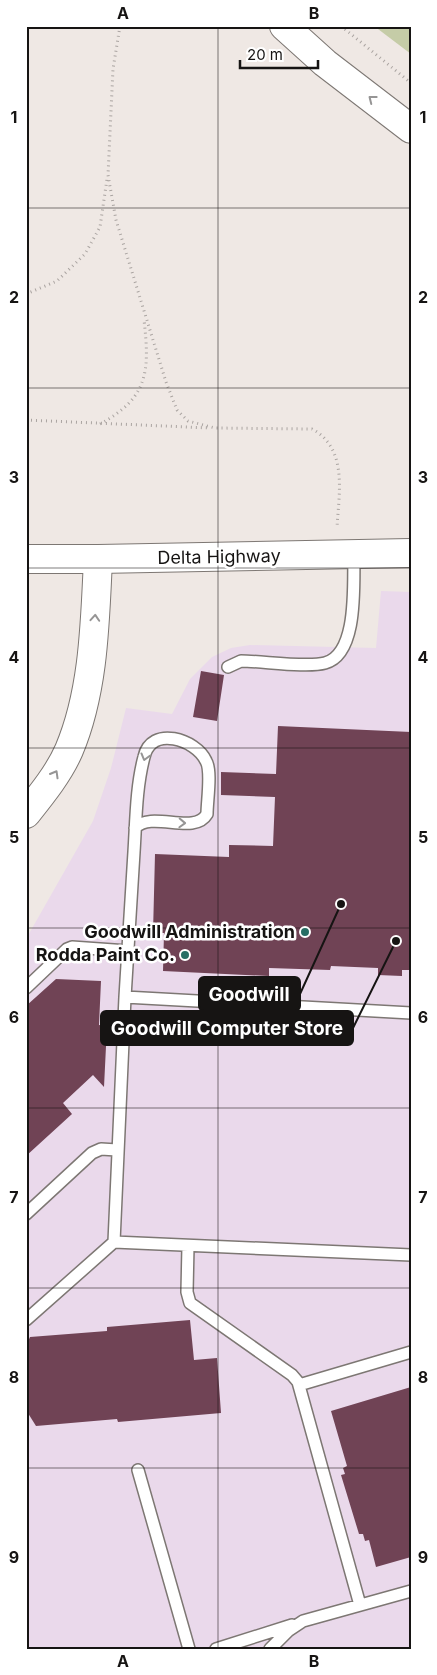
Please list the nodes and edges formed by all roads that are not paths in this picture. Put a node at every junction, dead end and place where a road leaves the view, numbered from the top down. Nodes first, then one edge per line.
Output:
1 (284, 26) edge
2 (411, 129) edge
3 (411, 553) edge
4 (345, 554) junction
5 (26, 559) edge
6 (98, 559) junction
7 (228, 667) dead end
8 (26, 814) edge
9 (136, 828) junction
10 (128, 951) junction
11 (26, 988) edge
12 (125, 997) junction
13 (411, 1013) edge
14 (117, 1150) junction
15 (26, 1214) edge
16 (114, 1242) junction
17 (188, 1246) junction
18 (411, 1255) edge
19 (26, 1320) edge
20 (411, 1352) edge
21 (299, 1385) junction
22 (138, 1470) dead end
23 (411, 1591) edge
24 (360, 1605) junction
25 (304, 1622) junction
26 (189, 1649) edge
27 (216, 1649) edge
28 (270, 1649) edge

2 -> 1 main road
3 - 4 main road, Delta Highway
4 - 6 main road, Delta Highway
4 - 7 lane
5 - 6 main road, Delta Highway
8 -> 6 main road
9 -> 9 lane
9 - 10 lane
10 - 11 lane
10 - 12 lane
12 - 13 lane
12 - 14 lane
14 - 15 lane
14 - 16 lane
16 - 17 lane
16 - 19 lane
17 - 18 lane
17 - 21 lane
20 - 21 lane
21 - 24 lane
22 - 26 lane
23 - 24 lane
24 - 25 lane
25 - 27 lane
25 - 28 lane

